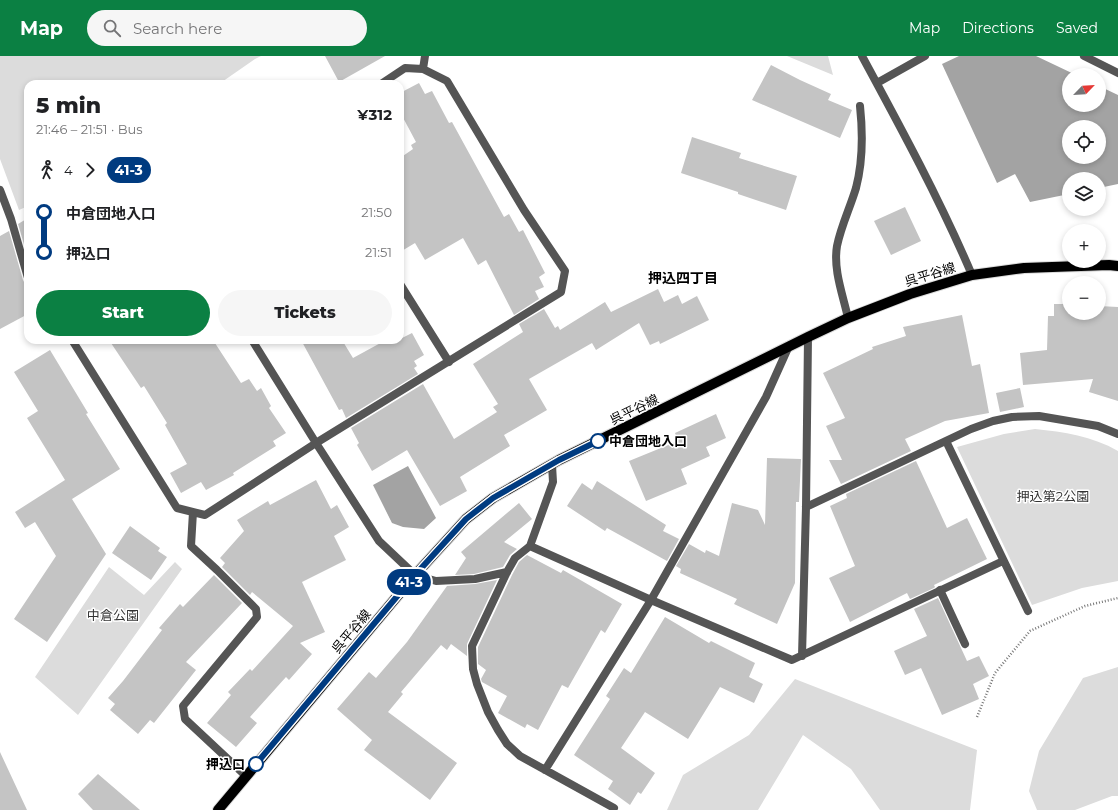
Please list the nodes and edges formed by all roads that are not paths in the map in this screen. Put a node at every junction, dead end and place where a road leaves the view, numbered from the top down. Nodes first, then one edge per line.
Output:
1 (425, 56) edge
2 (862, 56) edge
3 (925, 56) edge
4 (1084, 56) edge
5 (423, 69) junction
6 (1118, 73) edge
7 (387, 80) edge
8 (877, 83) junction
9 (860, 106) dead end
10 (0, 190) edge
11 (24, 264) edge
12 (1118, 266) edge
13 (972, 275) junction
14 (404, 290) edge
15 (848, 318) junction
16 (808, 337) junction
17 (74, 344) edge
18 (254, 344) edge
19 (788, 348) junction
20 (449, 362) junction
21 (1118, 434) edge
22 (946, 441) junction
23 (316, 443) junction
24 (552, 464) junction
25 (806, 507) junction
26 (193, 512) junction
27 (530, 546) junction
28 (1003, 561) junction
29 (507, 572) junction
30 (415, 575) junction
31 (940, 590) junction
32 (651, 600) junction
33 (1028, 611) dead end
34 (965, 644) dead end
35 (802, 656) junction
36 (544, 770) junction
37 (246, 776) junction
38 (614, 808) dead end
39 (218, 810) edge

1 - 5 street
2 - 8 street
3 - 8 street
4 - 6 street
5 - 7 street
5 - 20 street
8 - 13 street
9 - 15 street
10 - 11 street
12 - 13 main road, 呉平谷線
13 - 15 main road, 呉平谷線
14 - 20 street
15 - 16 main road, 呉平谷線
16 - 19 main road, 呉平谷線
16 - 25 street
17 - 26 street
18 - 23 street
19 - 24 main road, 呉平谷線
19 - 32 street
20 - 23 street
21 - 22 street
22 - 25 street
22 - 28 street
23 - 26 street
23 - 30 street
24 - 27 street
24 - 30 main road, 呉平谷線
25 - 35 street
26 - 37 street
27 - 29 street
27 - 32 street
28 - 31 street
28 - 33 street
29 - 30 street
29 - 36 street
30 - 37 main road, 呉平谷線
31 - 34 street
31 - 35 street
32 - 35 street
32 - 36 street
36 - 38 street
37 - 39 main road, 呉平谷線

